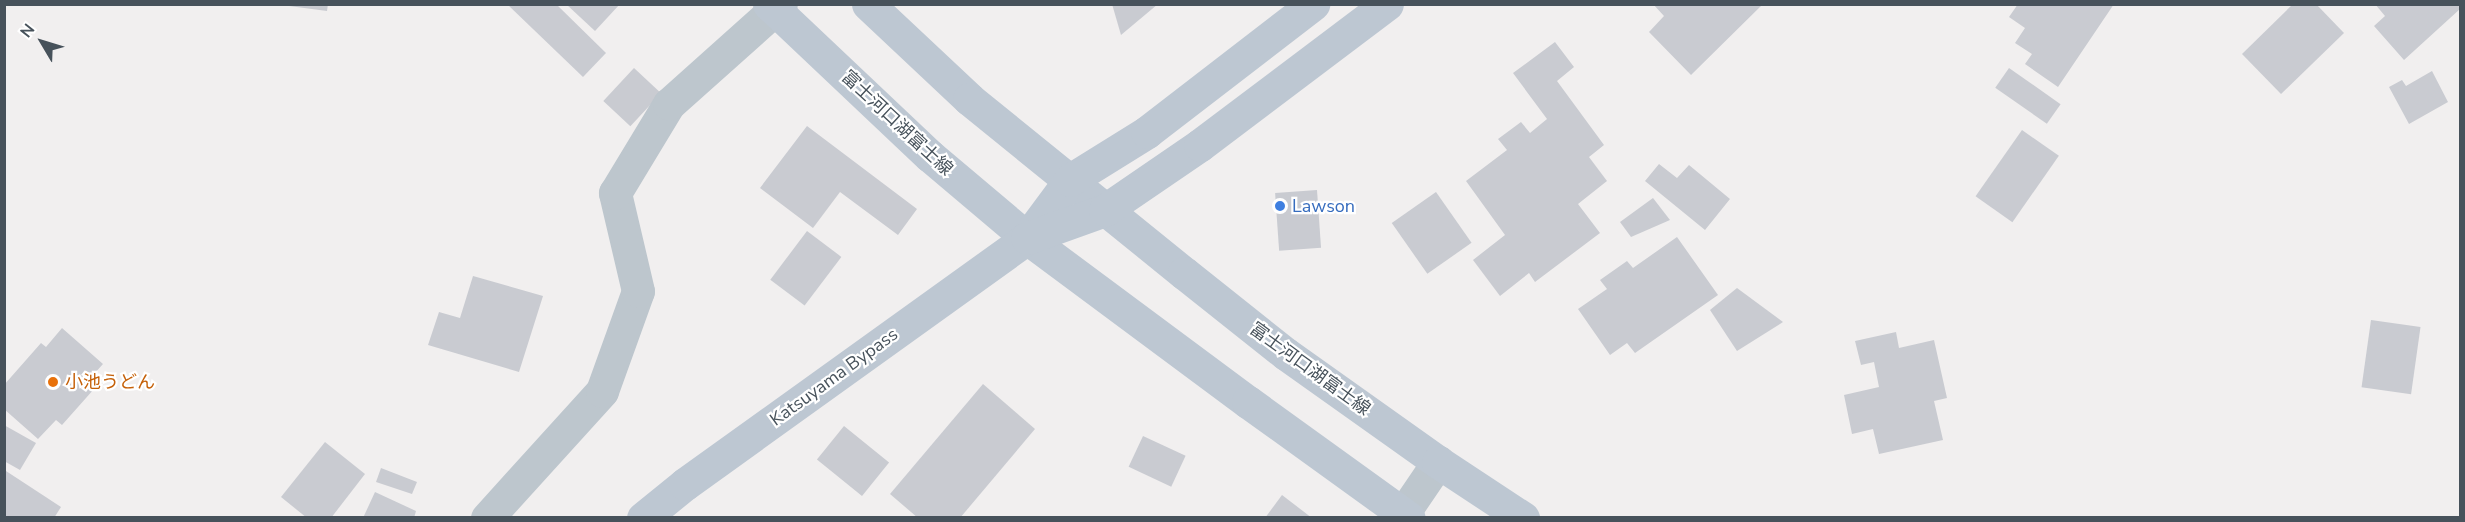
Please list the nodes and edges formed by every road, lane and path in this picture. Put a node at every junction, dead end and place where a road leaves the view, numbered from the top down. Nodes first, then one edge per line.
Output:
1 (868, 4) edge
2 (1313, 4) edge
3 (1387, 4) edge
4 (775, 6) edge
5 (1070, 180) junction
6 (1105, 210) junction
7 (1027, 238) junction
8 (1438, 462) junction
9 (1404, 516) edge
10 (487, 518) edge
11 (643, 518) edge
12 (1523, 518) edge

1 - 5 main road, 富士河口湖富士線
2 - 5 main road
3 - 6 main road
4 - 7 main road, 富士河口湖富士線
4 - 10 street
5 - 6 main road, 富士河口湖富士線
5 - 7 main road
6 - 7 main road
6 - 8 main road, 富士河口湖富士線
7 - 9 main road, 富士河口湖富士線
7 - 11 main road, Katsuyama Bypass
8 - 9 street
8 - 12 main road, 富士河口湖富士線

